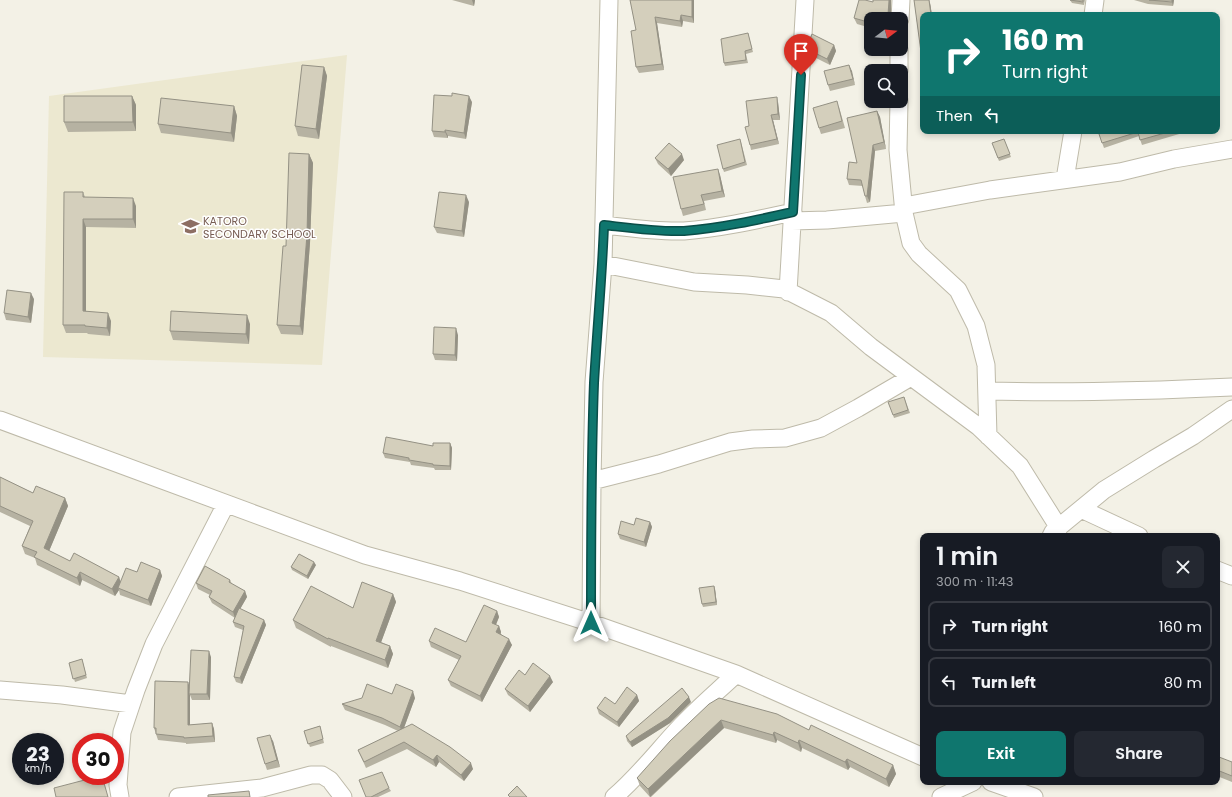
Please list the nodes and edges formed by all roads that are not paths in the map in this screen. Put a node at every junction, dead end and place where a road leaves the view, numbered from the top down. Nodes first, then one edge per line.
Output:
1 (609, 0) edge
2 (805, 0) edge
3 (901, 0) edge
4 (1096, 0) edge
5 (900, 12) edge
6 (1094, 12) edge
7 (899, 108) edge
8 (1073, 134) edge
9 (1232, 149) edge
10 (1065, 179) junction
11 (904, 210) junction
12 (792, 217) junction
13 (604, 225) junction
14 (603, 264) junction
15 (788, 292) junction
16 (911, 377) junction
17 (1232, 387) edge
18 (987, 391) junction
19 (1232, 409) edge
20 (0, 420) edge
21 (988, 436) junction
22 (592, 481) junction
23 (226, 504) junction
24 (1081, 509) junction
25 (1055, 532) edge
26 (1132, 533) edge
27 (1220, 571) edge
28 (1232, 576) edge
29 (591, 623) junction
30 (736, 674) junction
31 (0, 690) edge
32 (131, 704) junction
33 (920, 756) edge
34 (967, 785) edge
35 (1000, 785) edge
36 (120, 797) edge
37 (178, 797) edge
38 (343, 797) edge
39 (614, 797) edge
40 (941, 797) edge
41 (1034, 797) edge

1 - 13 street
2 - 12 street
3 - 5 street
4 - 6 street
7 - 11 street
8 - 10 street
9 - 10 street
10 - 11 street
11 - 12 street
11 - 18 street
12 - 13 street
12 - 15 street
13 - 14 street
14 - 15 street
14 - 22 street
15 - 16 street
16 - 21 street
16 - 22 street
17 - 18 street
18 - 21 street
19 - 24 street
20 - 23 street
21 - 25 street
22 - 29 street
23 - 29 street
23 - 32 street
24 - 25 street
24 - 26 street
27 - 28 street
29 - 30 street
30 - 33 street
30 - 39 street
31 - 32 street
32 - 36 street
34 - 40 street
35 - 41 street
37 - 38 street

